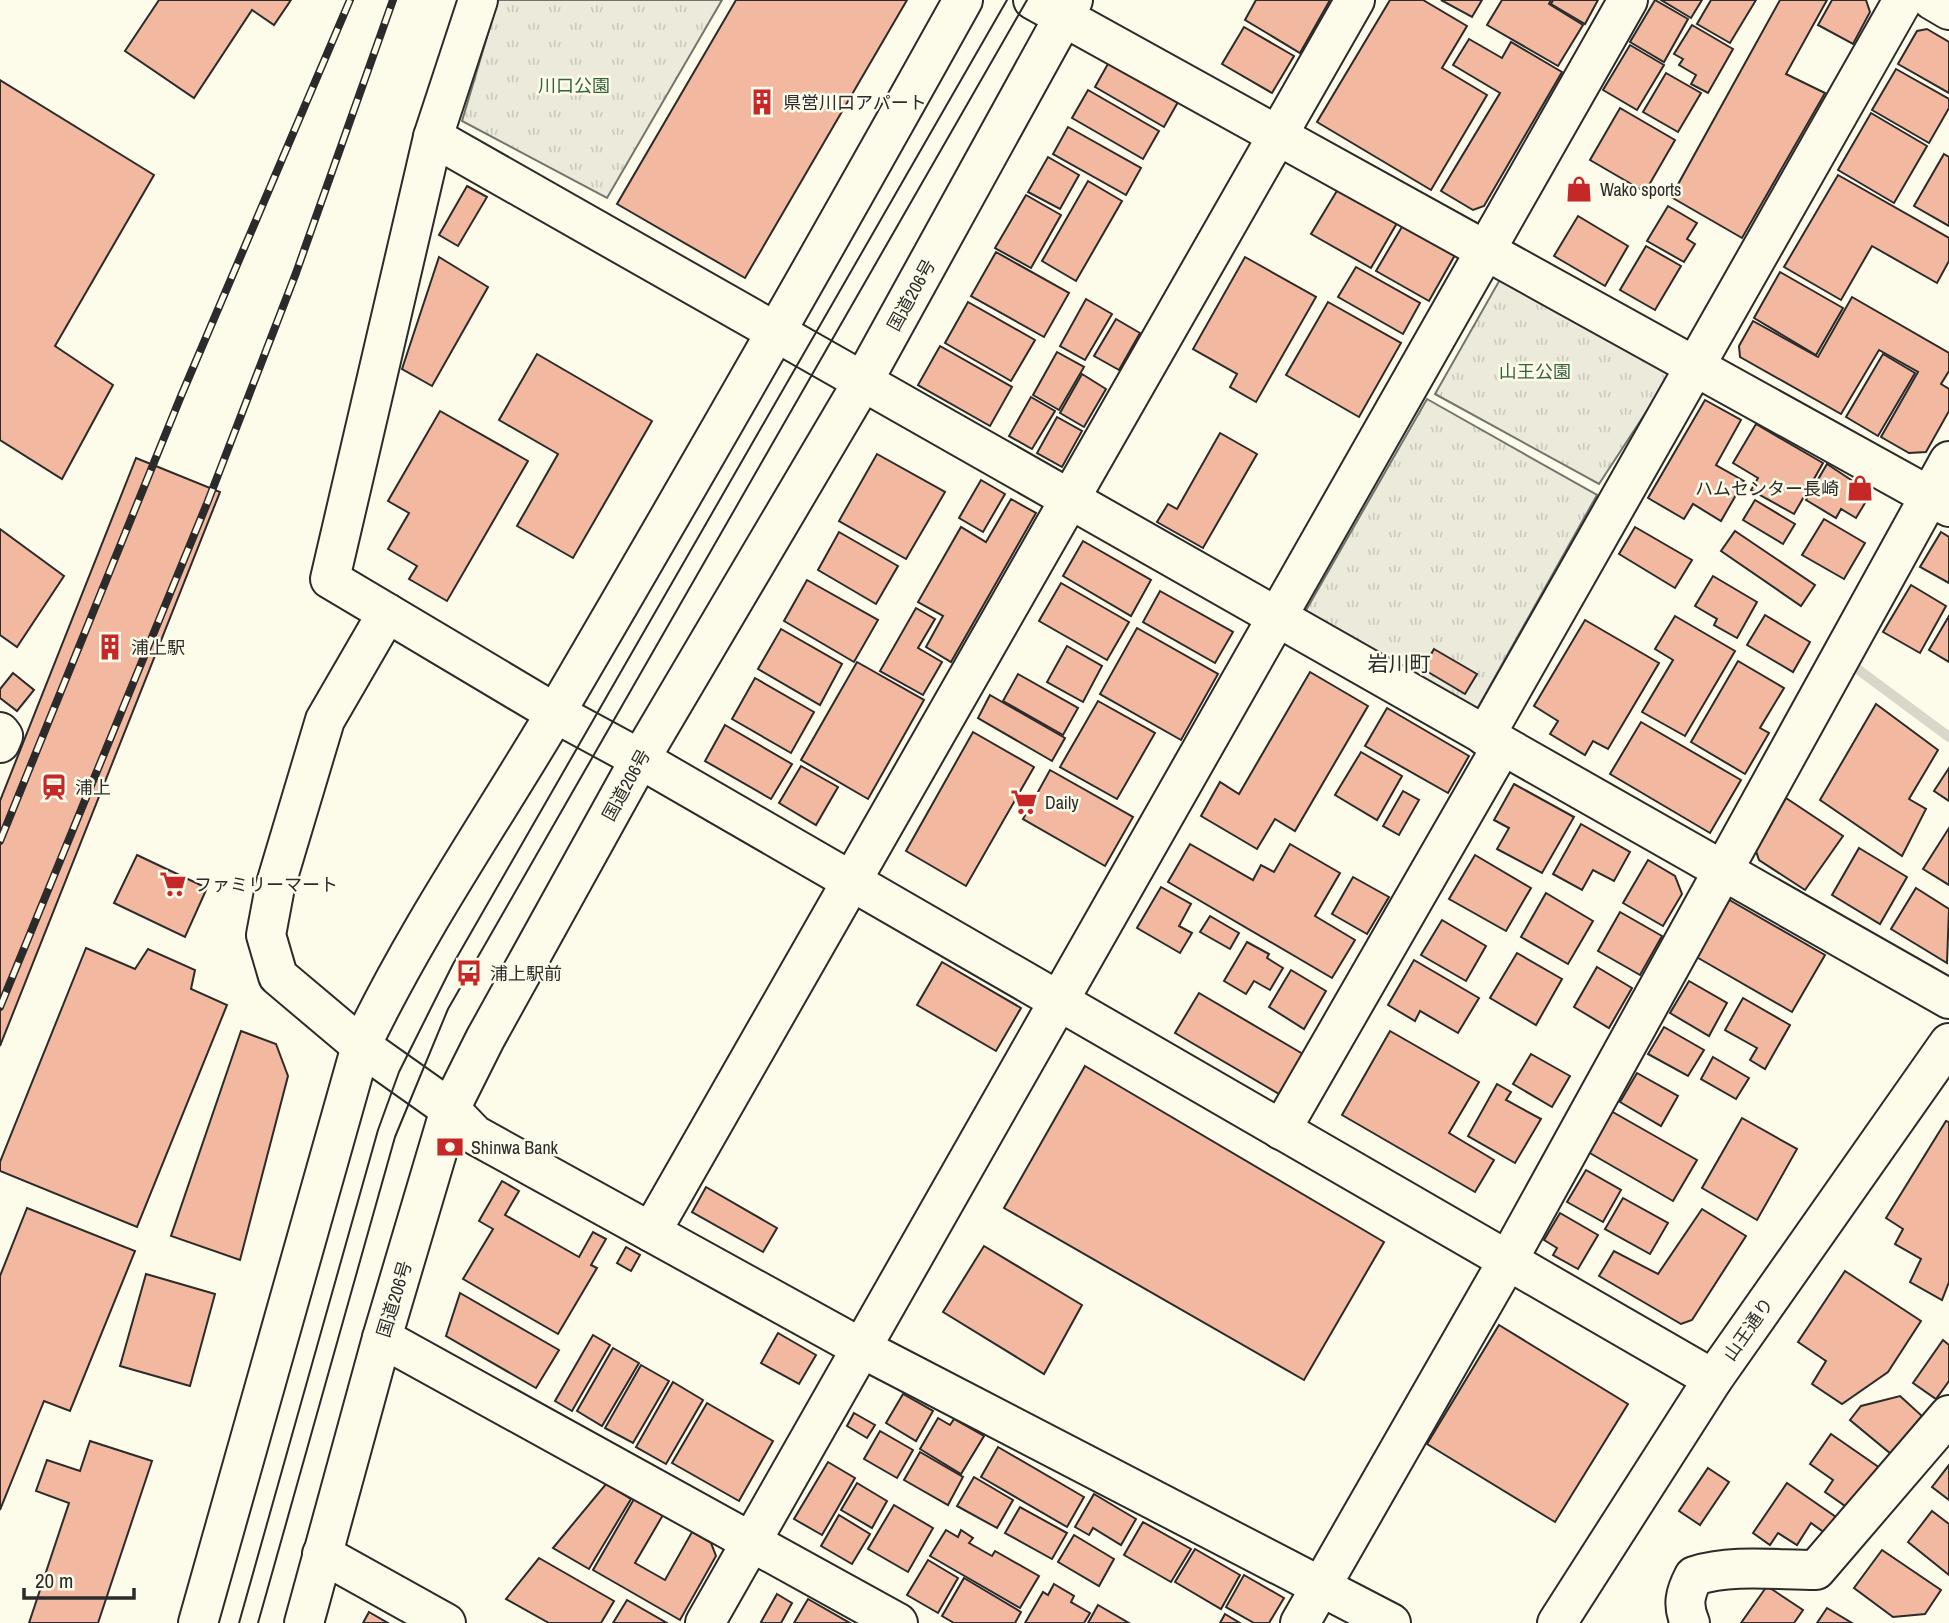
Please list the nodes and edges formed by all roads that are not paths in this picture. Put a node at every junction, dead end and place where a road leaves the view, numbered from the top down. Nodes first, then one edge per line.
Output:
1 (478, 0) edge
2 (963, 0) edge
3 (1355, 0) edge
4 (1628, 0) edge
5 (1903, 0) edge
6 (1932, 0) edge
7 (1056, 6) edge
8 (1949, 10) edge
9 (1277, 136) junction
10 (433, 137) junction
11 (1486, 251) junction
12 (777, 334) junction
13 (1695, 366) junction
14 (862, 383) junction
15 (1949, 461) edge
16 (1069, 500) junction
17 (1939, 501) edge
18 (387, 613) junction
19 (1278, 618) junction
20 (555, 713) junction
21 (0, 732) edge
22 (1494, 741) junction
23 (0, 743) edge
24 (640, 759) junction
25 (1723, 871) junction
26 (852, 881) junction
27 (1949, 999) edge
28 (1060, 1002) junction
29 (1949, 1043) edge
30 (361, 1046) junction
31 (450, 1109) junction
32 (1282, 1130) junction
33 (651, 1232) junction
34 (1508, 1260) junction
35 (382, 1338) junction
36 (863, 1349) junction
37 (1713, 1379) junction
38 (1949, 1415) edge
39 (751, 1541) junction
40 (322, 1554) junction
41 (1320, 1587) junction
42 (198, 1623) edge
43 (304, 1623) edge
44 (446, 1623) edge
45 (705, 1623) edge
46 (898, 1623) edge
47 (1300, 1623) edge
48 (1391, 1623) edge
49 (1558, 1623) edge
50 (1690, 1623) edge

1 - 10 main road
2 - 12 main road
3 - 9 main road
4 - 11 main road
5 - 13 main road
6 - 8 main road
7 - 9 main road
7 - 14 main road, 国道206号
9 - 11 main road
9 - 16 main road
10 - 12 main road
10 - 18 main road
11 - 13 main road
11 - 19 main road
12 - 14 main road
12 - 20 main road
13 - 17 main road
13 - 22 main road
14 - 16 main road
14 - 24 main road, 国道206号
15 - 17 main road
16 - 19 main road
16 - 26 main road
17 - 25 main road
18 - 20 main road
18 - 30 main road
19 - 22 main road
19 - 28 main road
20 - 24 main road
20 - 30 main road
21 - 23 main road
22 - 25 main road
22 - 32 main road
24 - 26 main road
24 - 31 main road, 国道206号
25 - 27 main road
25 - 34 main road
26 - 28 main road
26 - 33 main road
28 - 32 main road
28 - 36 main road
29 - 37 main road, 山王通り
30 - 31 main road
30 - 42 main road
31 - 33 main road
31 - 35 main road, 国道206号
32 - 34 main road
33 - 36 main road
34 - 37 main road
34 - 41 main road
35 - 39 main road
35 - 40 main road, 国道206号
36 - 39 main road
36 - 41 main road
37 - 49 main road, 山王通り
38 - 50 main road
39 - 45 main road
39 - 46 main road
40 - 43 main road, 国道206号
40 - 44 main road
41 - 47 main road
41 - 48 main road

